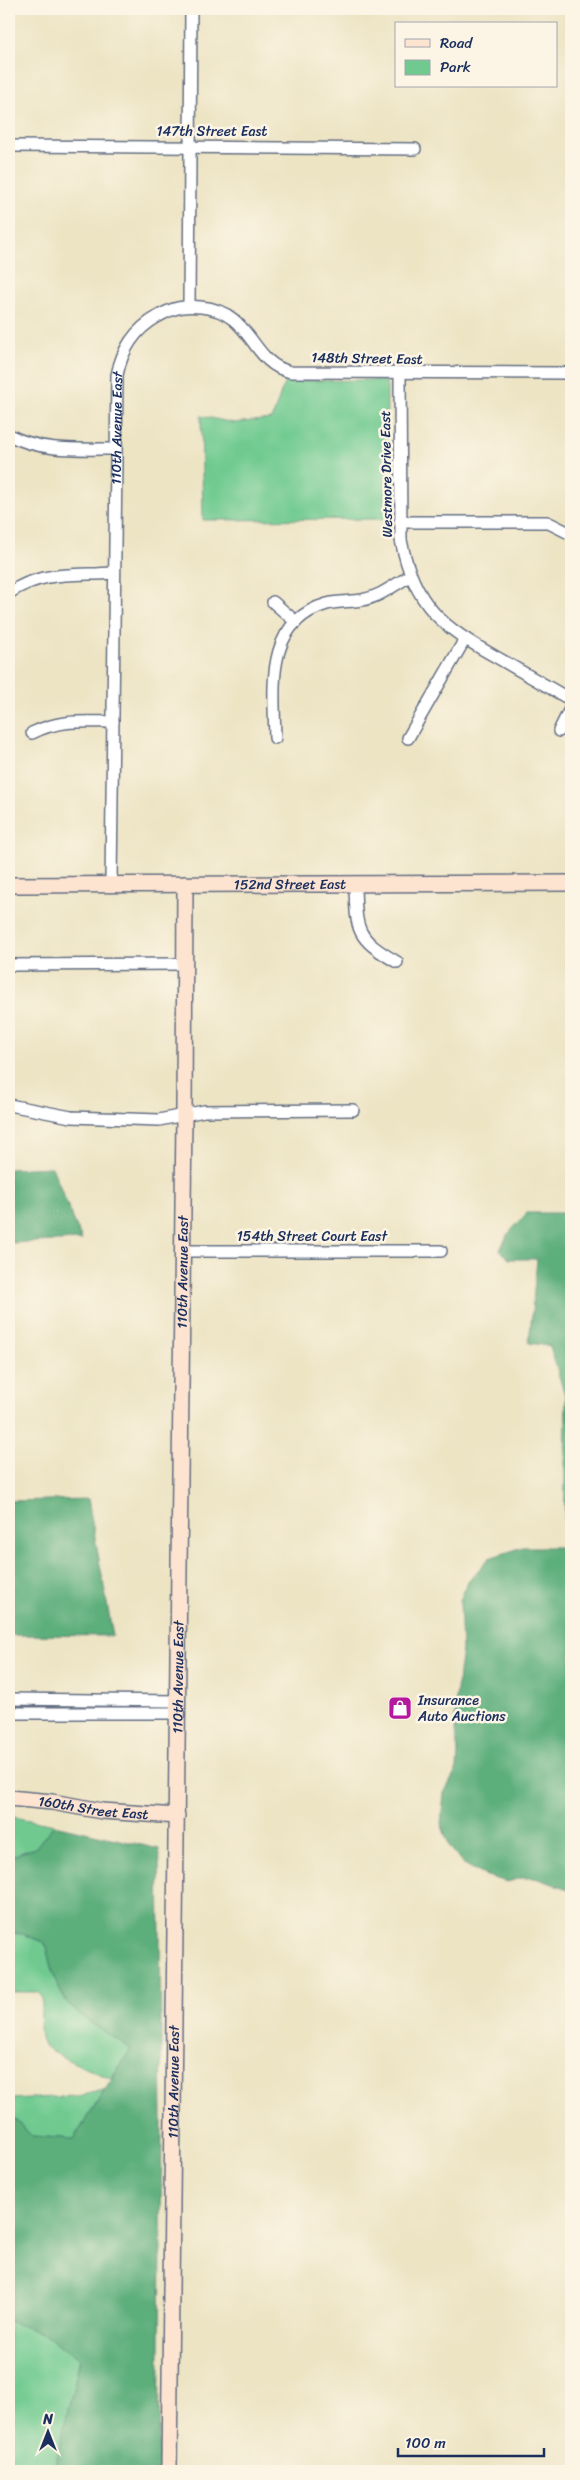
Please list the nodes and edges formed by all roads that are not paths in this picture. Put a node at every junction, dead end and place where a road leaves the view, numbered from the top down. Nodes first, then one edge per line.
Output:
1 (191, 9) edge
2 (9, 146) edge
3 (189, 146) junction
4 (415, 148) dead end
5 (189, 306) junction
6 (571, 373) edge
7 (400, 374) junction
8 (9, 435) edge
9 (115, 449) junction
10 (400, 522) junction
11 (569, 533) dead end
12 (114, 573) junction
13 (410, 576) junction
14 (9, 592) edge
15 (273, 602) dead end
16 (296, 622) junction
17 (465, 639) junction
18 (571, 700) edge
19 (571, 707) edge
20 (113, 722) junction
21 (559, 731) dead end
22 (32, 733) dead end
23 (275, 738) dead end
24 (408, 738) dead end
25 (571, 882) edge
26 (111, 884) junction
27 (185, 884) junction
28 (355, 884) junction
29 (9, 885) edge
30 (397, 962) dead end
31 (184, 964) junction
32 (9, 965) edge
33 (9, 1105) edge
34 (354, 1110) dead end
35 (184, 1116) junction
36 (182, 1250) junction
37 (441, 1251) dead end
38 (9, 1699) edge
39 (178, 1707) junction
40 (9, 1713) edge
41 (9, 1798) edge
42 (177, 1816) junction
43 (170, 2471) edge

1 - 3 street
2 - 3 street, 147th Street East
3 - 4 street, 147th Street East
3 - 5 street
5 - 7 street, 148th Street East
5 - 9 street, 110th Avenue East
6 - 7 street, 148th Street East
7 - 10 street, Westmore Drive East
8 - 9 street
9 - 12 street, 110th Avenue East
10 - 11 street
10 - 13 street, Westmore Drive East
12 - 14 street
12 - 20 street, 110th Avenue East
13 - 16 street
13 - 17 street, Westmore Drive East
15 - 16 street
16 - 23 street
17 - 18 street, Westmore Drive East
17 - 24 street
19 - 21 street
20 - 22 street
20 - 26 street, 110th Avenue East
25 - 28 street, 152nd Street East
26 - 27 street, 152nd Street East
26 - 29 street, 152nd Street East
27 - 28 street, 152nd Street East
27 - 31 street, 110th Avenue East
28 - 30 street
31 - 32 street
31 - 35 street, 110th Avenue East
33 - 35 street
34 - 35 street
35 - 36 street, 110th Avenue East
36 - 37 street, 154th Street Court East
36 - 39 street, 110th Avenue East
38 - 39 street
39 - 40 street
39 - 42 street, 110th Avenue East
41 - 42 street, 160th Street East
42 - 43 street, 110th Avenue East

